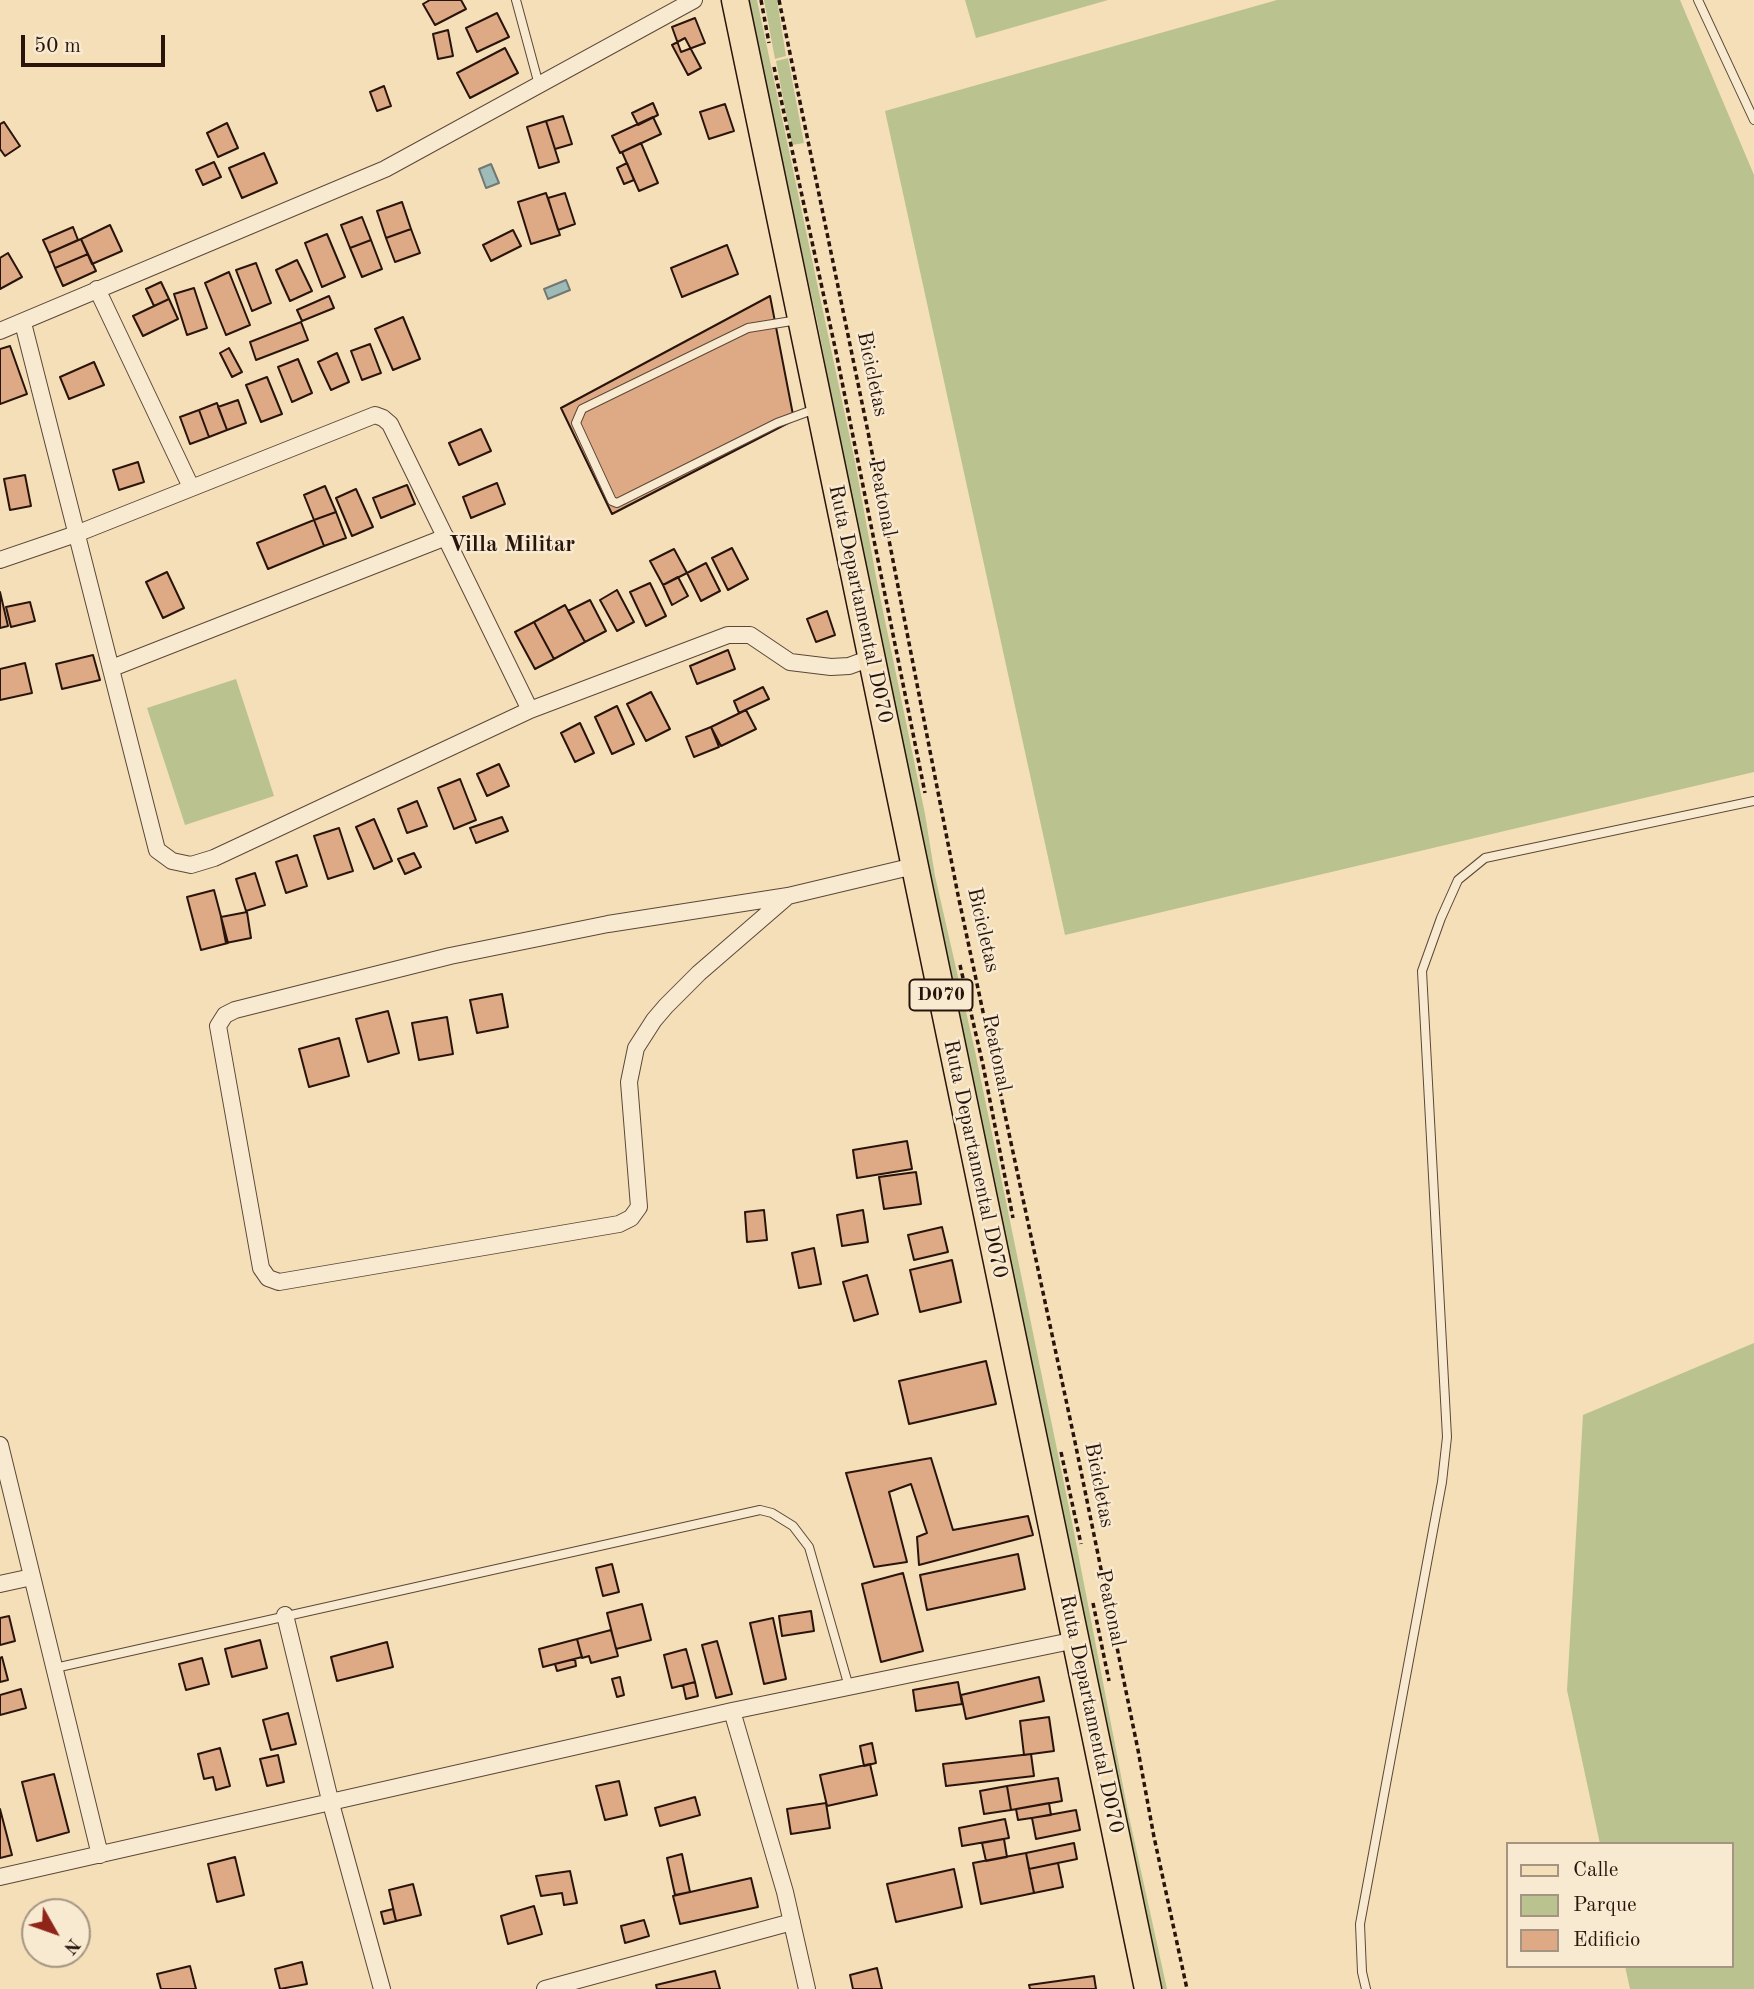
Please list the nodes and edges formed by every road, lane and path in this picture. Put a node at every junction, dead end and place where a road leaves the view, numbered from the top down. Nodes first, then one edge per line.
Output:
1 (516, 0) edge
2 (694, 0) edge
3 (735, 0) edge
4 (761, 0) edge
5 (779, 0) edge
6 (1698, 0) edge
7 (770, 50) dead end
8 (773, 62) dead end
9 (539, 85) junction
10 (1754, 120) edge
11 (97, 289) junction
12 (801, 319) junction
13 (23, 323) junction
14 (0, 331) edge
15 (820, 408) junction
16 (191, 487) junction
17 (76, 534) junction
18 (446, 537) junction
19 (0, 560) edge
20 (872, 658) junction
21 (112, 667) junction
22 (530, 709) junction
23 (925, 796) dead end
24 (1754, 801) edge
25 (914, 866) junction
26 (788, 896) junction
27 (960, 963) dead end
28 (1014, 1222) dead end
29 (1059, 1443) dead end
30 (0, 1445) edge
31 (1081, 1545) dead end
32 (32, 1577) junction
33 (0, 1584) edge
34 (1091, 1595) dead end
35 (285, 1615) junction
36 (1076, 1640) junction
37 (55, 1668) junction
38 (849, 1687) junction
39 (1110, 1687) dead end
40 (732, 1711) junction
41 (330, 1800) junction
42 (100, 1855) junction
43 (0, 1877) edge
44 (792, 1922) junction
45 (382, 1989) edge
46 (545, 1989) edge
47 (807, 1989) edge
48 (1148, 1989) edge
49 (1187, 1989) edge
50 (1366, 1989) edge

1 - 9 lane
2 - 9 street
3 - 12 main road, Ruta Departamental D070 / D070
4 - 7 path
5 - 49 path, Bicicletas
6 - 10 lane
8 - 23 path, Peatonal
9 - 11 street
11 - 13 street
11 - 16 street
12 - 15 main road, Ruta Departamental D070 / D070
12 - 15 lane
13 - 14 street
13 - 17 street
15 - 20 main road, Ruta Departamental D070 / D070
16 - 17 street
16 - 18 street
17 - 19 street
17 - 21 street
18 - 21 street
18 - 22 street
20 - 22 street
20 - 25 main road, Ruta Departamental D070 / D070
21 - 22 street
24 - 50 lane
25 - 26 street
25 - 36 main road, Ruta Departamental D070 / D070
26 - 26 street
27 - 28 path, Peatonal
29 - 31 path, Peatonal
30 - 32 street
32 - 33 street
32 - 37 street
34 - 39 path, Peatonal
35 - 37 lane
35 - 38 lane
35 - 41 street
36 - 38 street
36 - 48 main road, Ruta Departamental D070 / D070
37 - 42 street
38 - 40 street
40 - 41 street
40 - 44 street
41 - 42 street
41 - 45 street
42 - 43 street
44 - 46 street
44 - 47 street

